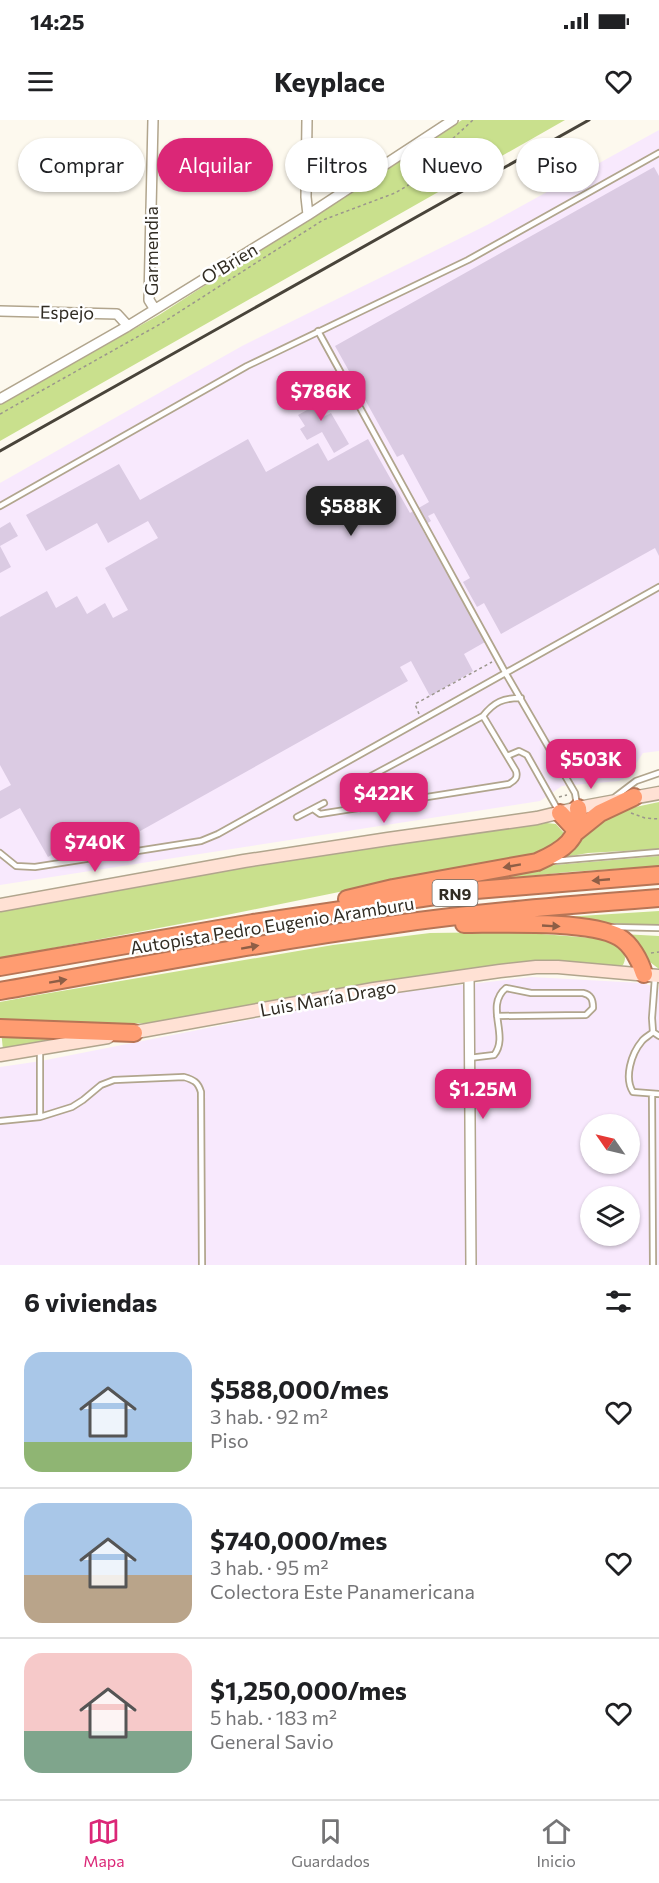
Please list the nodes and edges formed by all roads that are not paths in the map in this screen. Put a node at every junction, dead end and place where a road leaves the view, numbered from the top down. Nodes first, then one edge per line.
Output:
1 (153, 120) edge
2 (307, 120) edge
3 (449, 121) edge
4 (659, 153) edge
5 (308, 215) junction
6 (154, 308) junction
7 (0, 311) edge
8 (128, 326) junction
9 (318, 331) junction
10 (0, 399) edge
11 (0, 506) edge
12 (659, 587) edge
13 (505, 672) junction
14 (520, 698) junction
15 (483, 716) junction
16 (507, 756) junction
17 (659, 772) edge
18 (659, 793) edge
19 (609, 802) junction
20 (324, 803) dead end
21 (560, 805) junction
22 (633, 805) junction
23 (361, 808) junction
24 (578, 808) junction
25 (313, 809) junction
26 (297, 818) dead end
27 (575, 833) junction
28 (659, 852) edge
29 (0, 853) edge
30 (537, 862) junction
31 (659, 875) edge
32 (659, 898) edge
33 (0, 905) edge
34 (253, 923) junction
35 (388, 925) junction
36 (594, 928) junction
37 (659, 928) edge
38 (0, 968) edge
39 (653, 975) edge
40 (468, 976) junction
41 (0, 991) edge
42 (497, 1016) junction
43 (0, 1028) edge
44 (653, 1032) junction
45 (134, 1033) junction
46 (659, 1036) edge
47 (40, 1048) junction
48 (0, 1055) edge
49 (469, 1058) junction
50 (652, 1094) junction
51 (659, 1094) edge
52 (40, 1117) junction
53 (0, 1121) edge
54 (202, 1265) edge
55 (471, 1265) edge
56 (653, 1265) edge

1 - 6 street, Garmendia
2 - 5 street
3 - 5 street, O'Brien
4 - 9 lane
5 - 6 street, O'Brien
6 - 8 street, O'Brien
7 - 8 street, Espejo
8 - 10 street, O'Brien
9 - 11 lane
9 - 13 lane
12 - 13 lane
13 - 14 lane
13 - 29 lane
14 - 15 lane
14 - 24 lane
15 - 16 lane
15 - 23 lane
16 - 21 lane
16 - 23 lane
17 - 19 lane
18 - 22 street
19 - 22 street
19 - 24 street
20 - 25 lane
21 - 24 street
21 - 27 highway
21 - 33 street
22 - 27 highway
23 - 25 lane
24 - 27 highway
25 - 26 lane
27 - 30 highway
28 - 30 lane
30 -> 34 highway
31 -> 34 highway, Autopista Pedro Eugenio Aramburu / RN9
32 - 35 highway, Autopista Pedro Eugenio Aramburu / RN9
34 - 38 highway, Autopista Pedro Eugenio Aramburu / RN9
35 -> 36 highway
41 -> 35 highway, Autopista Pedro Eugenio Aramburu / RN9
36 - 37 lane
36 - 39 highway
39 - 40 street, Luis María Drago
39 - 44 lane
40 - 45 street, Luis María Drago
40 - 49 street
42 - 42 lane
42 - 49 lane
43 - 45 highway
44 - 46 lane
44 - 50 lane
45 - 47 street, Luis María Drago
47 - 48 street, Luis María Drago
47 - 52 lane
49 - 55 street
50 - 51 lane
50 - 56 lane
52 - 53 lane
52 - 54 lane

